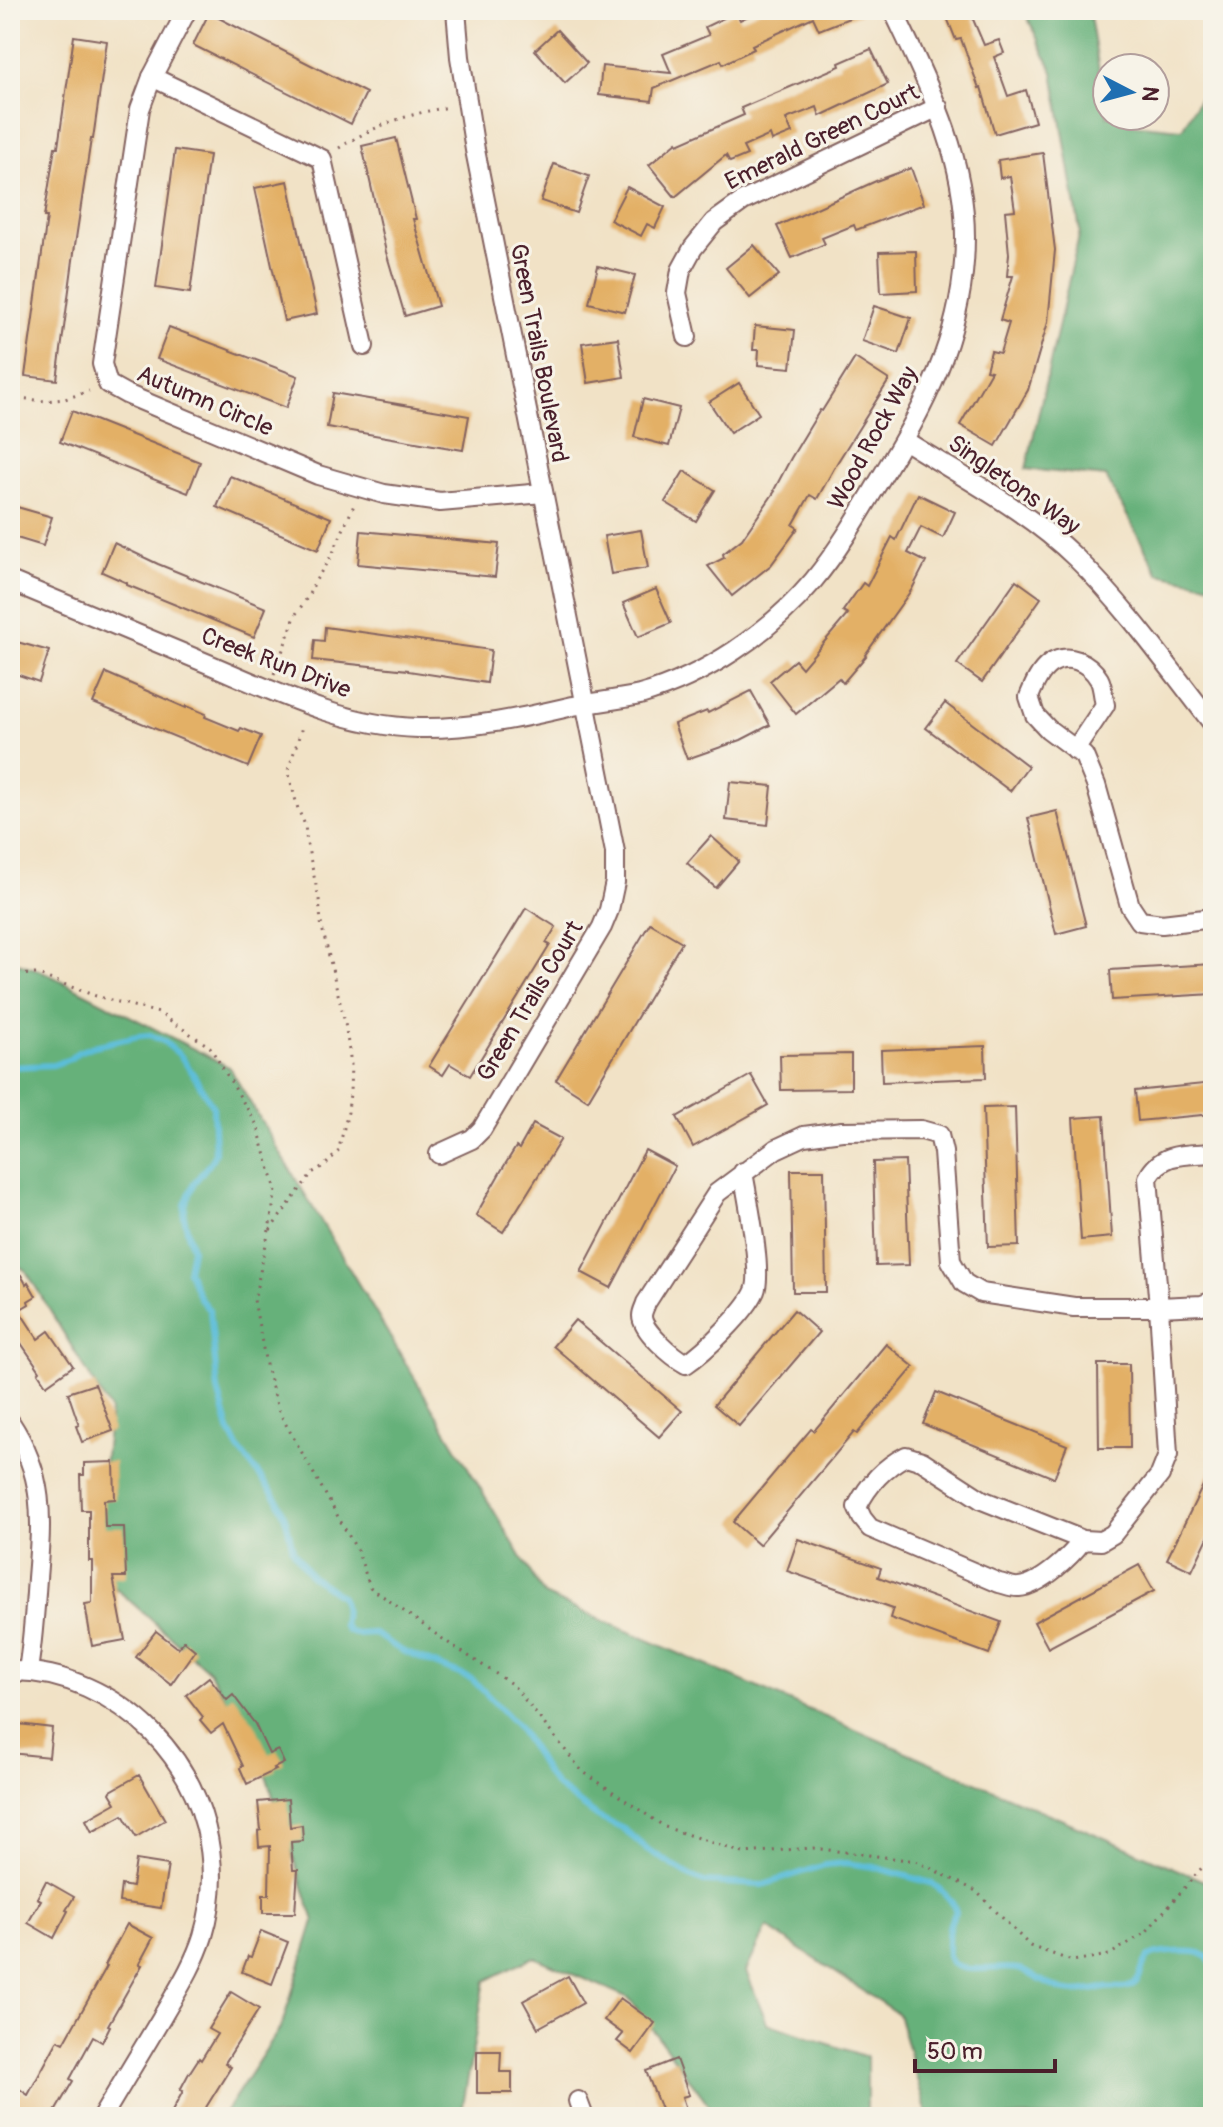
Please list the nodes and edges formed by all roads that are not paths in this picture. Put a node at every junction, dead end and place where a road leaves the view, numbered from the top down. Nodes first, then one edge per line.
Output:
1 (187, 10) edge
2 (456, 10) edge
3 (893, 10) edge
4 (152, 77) junction
5 (938, 107) junction
6 (687, 337) dead end
7 (364, 346) dead end
8 (904, 440) junction
9 (543, 493) junction
10 (10, 581) edge
11 (585, 704) junction
12 (1213, 724) edge
13 (1075, 750) junction
14 (1213, 918) edge
15 (1213, 1153) edge
16 (439, 1154) dead end
17 (743, 1172) junction
18 (1213, 1301) edge
19 (1159, 1307) junction
20 (10, 1422) edge
21 (1083, 1540) junction
22 (19, 1671) edge
23 (102, 2117) edge

1 - 4 street, Autumn Circle
2 - 9 street, Green Trails Boulevard
3 - 5 street, Wood Rock Way
4 - 7 street
4 - 9 street, Autumn Circle
5 - 6 street, Emerald Green Court
5 - 8 street, Wood Rock Way
8 - 11 street, Wood Rock Way
8 - 12 street, Singletons Way
9 - 11 street, Green Trails Boulevard
10 - 11 street, Creek Run Drive
11 - 16 street, Green Trails Court
13 - 13 street
13 - 14 street
15 - 19 street
17 - 17 street
17 - 19 street
18 - 19 street
19 - 21 street
20 - 22 street
21 - 21 street
22 - 23 street

